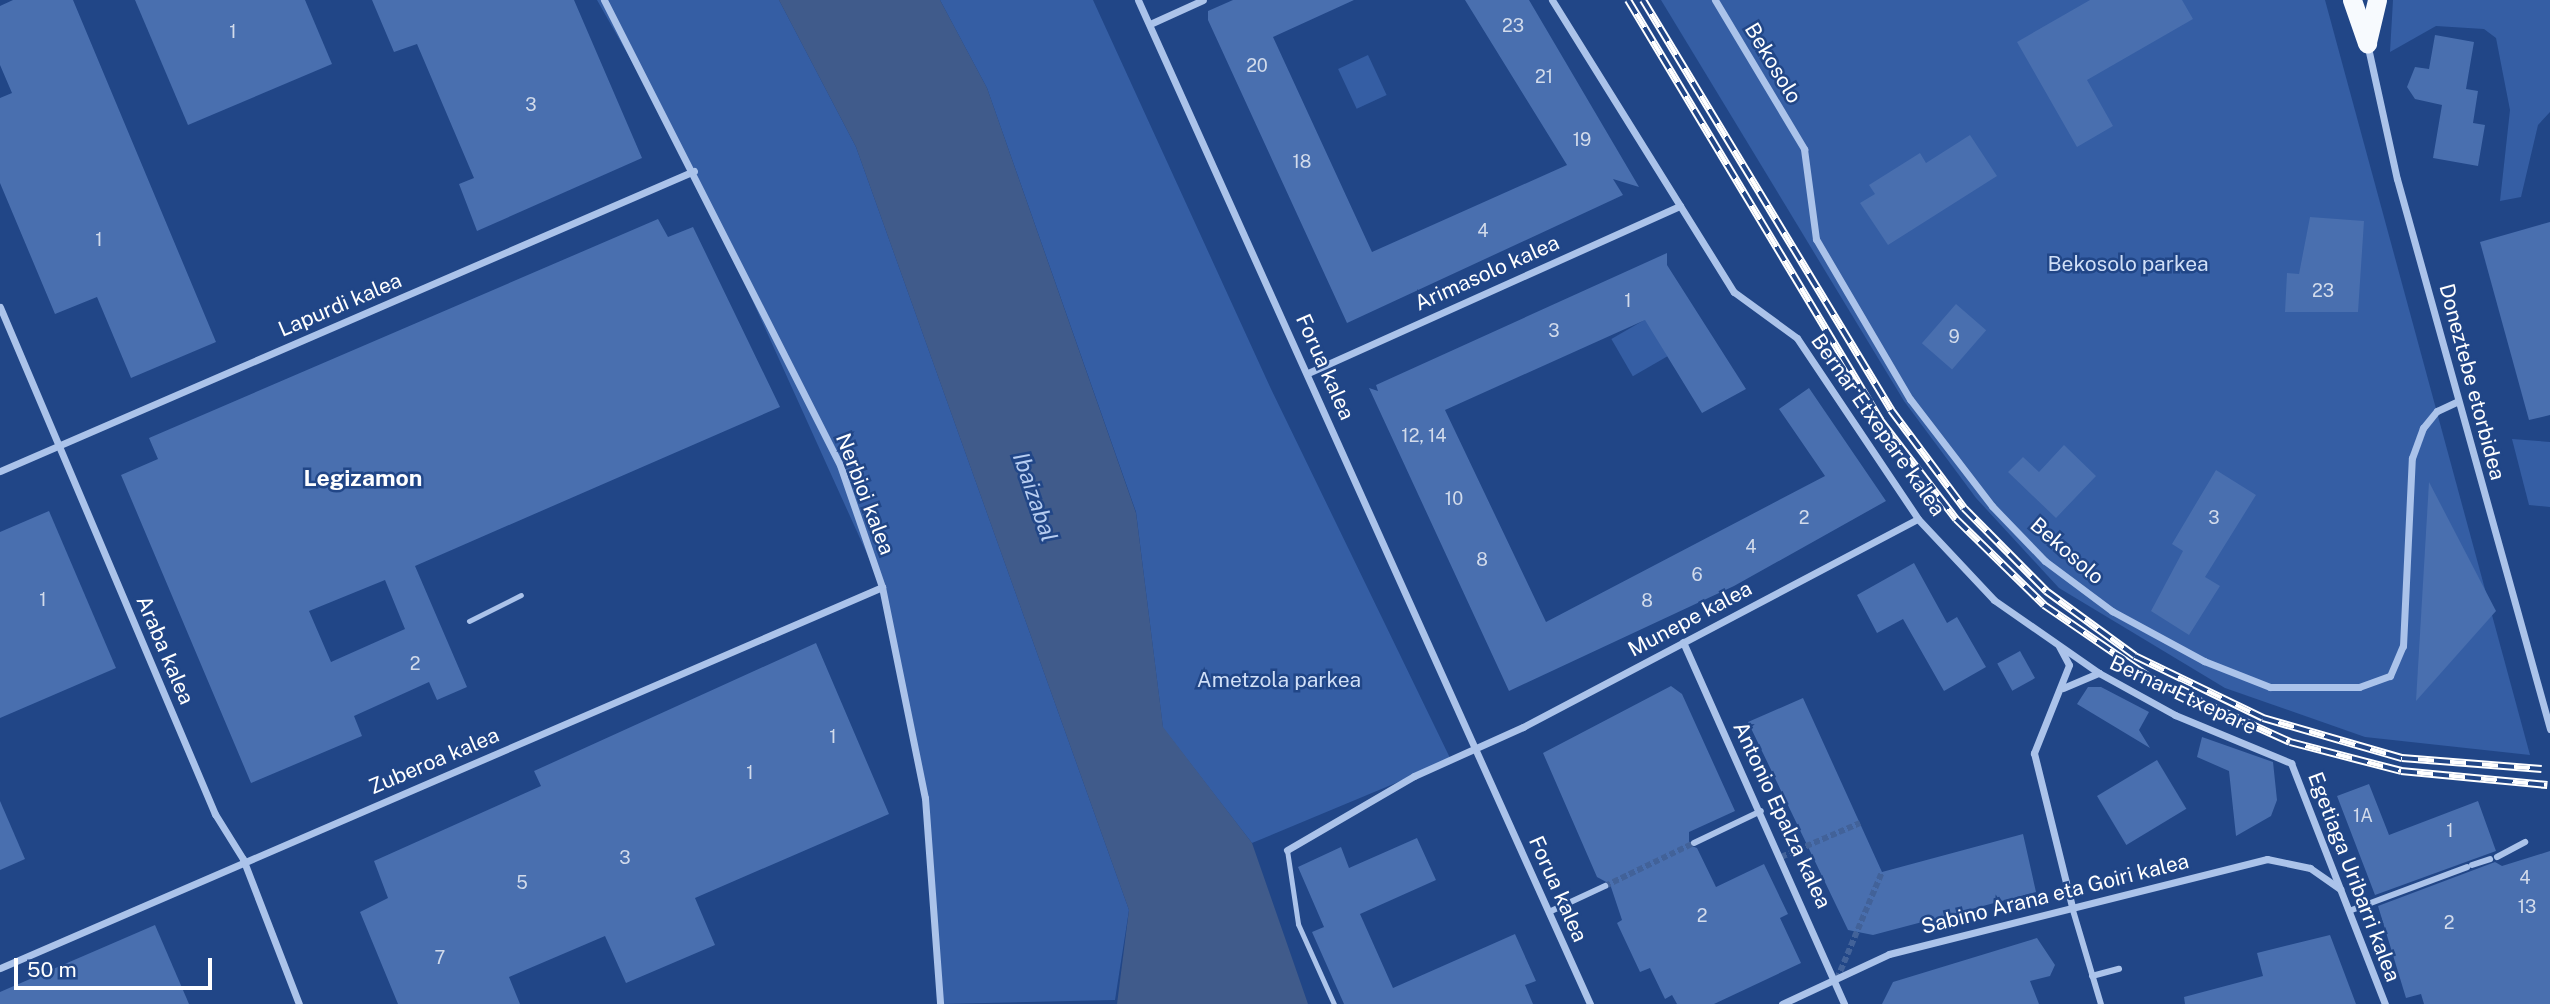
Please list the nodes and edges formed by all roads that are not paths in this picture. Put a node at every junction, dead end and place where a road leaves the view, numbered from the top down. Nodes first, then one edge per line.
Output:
1 (604, 0) edge
2 (1138, 0) edge
3 (1203, 0) edge
4 (1552, 0) edge
5 (1715, 0) edge
6 (2352, 0) edge
7 (2377, 0) edge
8 (1150, 24) junction
9 (2367, 43) junction
10 (694, 171) junction
11 (1680, 206) junction
12 (0, 307) edge
13 (1308, 373) junction
14 (2459, 401) junction
15 (59, 446) junction
16 (0, 471) edge
17 (1918, 519) junction
18 (881, 587) junction
19 (521, 596) dead end
20 (469, 621) dead end
21 (1683, 642) junction
22 (2057, 642) junction
23 (2099, 673) junction
24 (2063, 688) junction
25 (2550, 729) edge
26 (1477, 750) junction
27 (2291, 763) joint
28 (1761, 811) junction
29 (2525, 842) dead end
30 (1694, 843) tunnel mouth
31 (1287, 850) joint
32 (243, 859) junction
33 (1605, 886) tunnel mouth
34 (2340, 889) junction
35 (2072, 907) junction
36 (2349, 911) junction
37 (1549, 912) junction
38 (0, 968) edge
39 (2119, 968) dead end
40 (2092, 976) junction
41 (1837, 979) junction
42 (299, 1004) edge
43 (940, 1004) edge
44 (1335, 1004) edge
45 (1590, 1004) edge
46 (1782, 1004) edge
47 (1844, 1004) edge
48 (2101, 1004) edge
49 (2385, 1004) edge

1 - 10 street, Nerbioi kalea
2 - 8 street, Forua kalea
3 - 8 street
4 - 11 street, Bernar Etxepare kalea
5 - 14 street, Bekosolo
6 - 9 highway
7 - 9 highway
8 - 13 street, Forua kalea
9 - 14 street, Doneztebe etorbidea
10 - 15 street, Lapurdi kalea
10 - 18 street, Nerbioi kalea
11 - 13 street, Arimasolo kalea
11 - 17 street, Bernar Etxepare kalea
12 - 15 street, Araba kalea
13 - 26 street, Forua kalea
14 - 25 street, Doneztebe etorbidea
15 - 16 street, Lapurdi kalea
15 - 32 street, Araba kalea
17 - 21 street, Munepe kalea
17 - 22 street, Bernar Etxepare kalea
18 - 32 street, Zuberoa kalea
18 - 43 street, Nerbioi kalea
19 - 20 lane
21 - 26 street, Munepe kalea
21 - 28 street, Antonio Epalza kalea
22 - 23 street, Bernar Etxepare kalea
22 - 24 street
23 - 24 street, Bernar Etxepare
23 - 27 street, Bernar Etxepare
24 - 35 street
26 - 31 street
26 - 37 street, Forua kalea
27 - 34 street, Egetiaga Uribarri kalea
28 - 30 street
28 - 41 street, Antonio Epalza kalea
29 - 36 street
31 - 44 lane
32 - 38 street, Zuberoa kalea
32 - 42 street, Araba kalea
33 - 37 street
34 - 35 street, Sabino Arana eta Goiri kalea
34 - 36 street, Egetiaga Uribarri kalea
35 - 40 street
35 - 41 street, Sabino Arana eta Goiri kalea
36 - 49 street, Egetiaga Uribarri kalea
37 - 45 street, Forua kalea
39 - 40 street
40 - 48 street
41 - 46 street, Sabino Arana eta Goiri kalea
41 - 47 street, Antonio Epalza kalea

